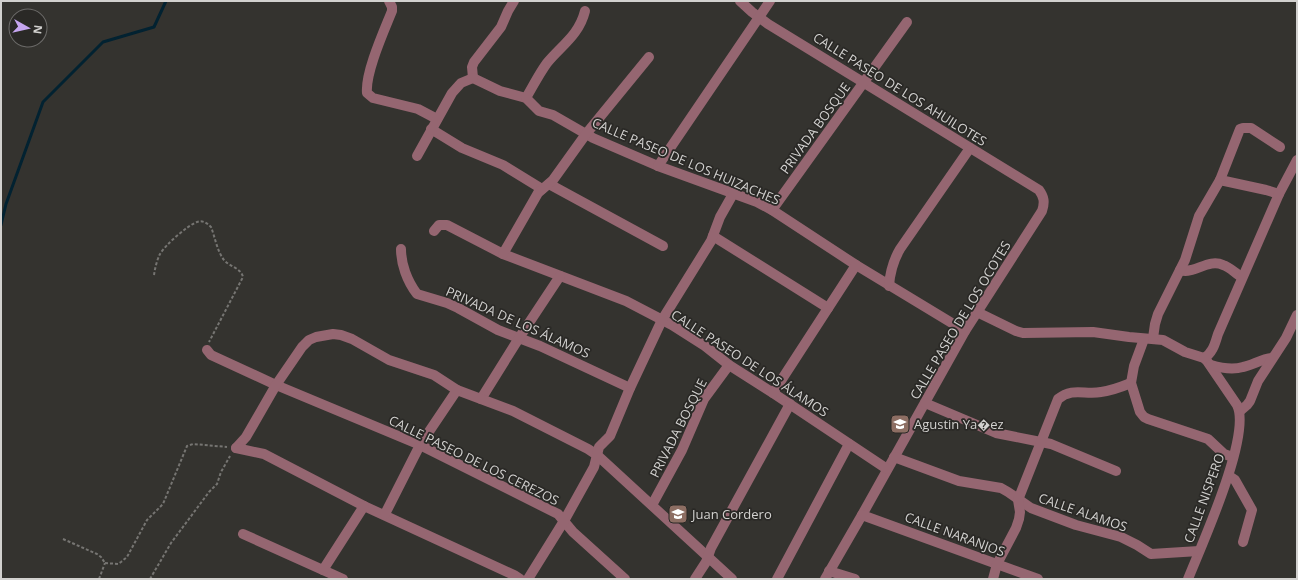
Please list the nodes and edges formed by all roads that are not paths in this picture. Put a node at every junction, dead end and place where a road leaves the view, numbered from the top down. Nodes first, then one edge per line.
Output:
1 (388, 1) edge
2 (514, 1) edge
3 (740, 1) edge
4 (770, 1) edge
5 (585, 10) dead end
6 (759, 17) junction
7 (907, 22) dead end
8 (649, 57) dead end
9 (474, 78) junction
10 (863, 83) junction
11 (526, 98) junction
12 (437, 119) junction
13 (431, 129) junction
14 (586, 134) junction
15 (1280, 147) dead end
16 (970, 148) junction
17 (417, 156) dead end
18 (1297, 160) edge
19 (658, 166) junction
20 (1220, 180) junction
21 (546, 187) junction
22 (734, 194) junction
23 (1279, 194) junction
24 (1044, 200) joint
25 (772, 210) junction
26 (434, 232) dead end
27 (713, 236) junction
28 (663, 246) dead end
29 (401, 249) dead end
30 (503, 254) junction
31 (856, 266) junction
32 (1180, 270) junction
33 (560, 276) junction
34 (1242, 277) junction
35 (889, 286) junction
36 (828, 308) junction
37 (977, 312) junction
38 (1297, 315) edge
39 (662, 320) junction
40 (966, 331) junction
41 (519, 338) junction
42 (1149, 339) junction
43 (207, 350) road end
44 (1272, 358) junction
45 (1207, 362) junction
46 (729, 365) junction
47 (1131, 383) junction
48 (276, 385) junction
49 (630, 388) junction
50 (457, 390) junction
51 (773, 393) junction
52 (481, 398) junction
53 (925, 403) junction
54 (790, 404) junction
55 (1240, 411) junction
56 (1041, 441) junction
57 (849, 444) junction
58 (420, 445) junction
59 (597, 455) junction
60 (894, 457) junction
61 (1233, 458) junction
62 (888, 469) junction
63 (1116, 471) dead end
64 (1228, 476) junction
65 (1018, 500) junction
66 (652, 505) junction
67 (364, 506) junction
68 (385, 514) junction
69 (862, 515) junction
70 (564, 521) junction
71 (243, 534) dead end
72 (1243, 542) dead end
73 (1199, 551) junction
74 (708, 557) junction
75 (997, 564) junction
76 (323, 570) junction
77 (827, 575) edge
78 (343, 579) edge
79 (520, 579) edge
80 (528, 579) edge
81 (625, 579) edge
82 (695, 579) edge
83 (732, 579) edge
84 (777, 579) edge
85 (855, 579) edge
86 (993, 579) edge
87 (1038, 579) edge
88 (1188, 579) edge

1 - 12 street
2 - 9 street
3 - 6 street, CALLE PASEO DE LOS AHUILOTES
4 - 6 street
5 - 11 street
6 - 10 street, CALLE PASEO DE LOS AHUILOTES
6 - 19 street
7 - 10 street, PRIVADA BOSQUE
8 - 14 street
9 - 11 street, CALLE PASEO DE LOS HUIZACHES
9 - 12 street
10 - 16 street, CALLE PASEO DE LOS AHUILOTES
10 - 25 street, PRIVADA BOSQUE
11 - 14 street, CALLE PASEO DE LOS HUIZACHES
12 - 13 street
13 - 17 street
13 - 21 street
14 - 19 street, CALLE PASEO DE LOS HUIZACHES
14 - 21 street
15 - 20 street
16 - 24 street, CALLE PASEO DE LOS AHUILOTES
16 - 35 street
18 - 23 street
19 - 22 street, CALLE PASEO DE LOS HUIZACHES
20 - 23 street
20 - 32 street
21 - 28 street
21 - 30 street
22 - 25 street, CALLE PASEO DE LOS HUIZACHES
22 - 27 street
23 - 34 street
24 - 37 street, CALLE PASEO DE LOS OCOTES
25 - 31 street, CALLE PASEO DE LOS HUIZACHES
26 - 30 street, CALLE PASEO DE LOS ÁLAMOS
27 - 36 street
27 - 39 street
29 - 41 street, PRIVADA DE LOS ÁLAMOS
30 - 33 street, CALLE PASEO DE LOS ÁLAMOS
31 - 35 street, CALLE PASEO DE LOS HUIZACHES
31 - 36 street
32 - 34 street
32 - 42 street
33 - 39 street, CALLE PASEO DE LOS ÁLAMOS
33 - 41 street
34 - 45 street
35 - 40 street, CALLE PASEO DE LOS HUIZACHES
36 - 51 street
37 - 40 street, CALLE PASEO DE LOS OCOTES
37 - 42 street
38 - 44 street
39 - 46 street, CALLE PASEO DE LOS ÁLAMOS
39 - 49 street
40 - 53 street, CALLE PASEO DE LOS OCOTES
41 - 49 street, PRIVADA DE LOS ÁLAMOS
41 - 52 street
42 - 45 street
42 - 47 street
43 - 48 street, CALLE PASEO DE LOS CEREZOS
44 - 45 street
44 - 55 street
45 - 55 street
46 - 51 street, CALLE PASEO DE LOS ÁLAMOS
46 - 66 street, PRIVADA BOSQUE
47 - 56 street
47 - 61 street
48 - 50 street
48 - 58 street, CALLE PASEO DE LOS CEREZOS
48 - 67 street
49 - 59 street
50 - 52 street
50 - 58 street
51 - 54 street, CALLE PASEO DE LOS ÁLAMOS
52 - 59 street
53 - 56 street
53 - 60 street, CALLE PASEO DE LOS OCOTES
54 - 57 street, CALLE PASEO DE LOS ÁLAMOS
54 - 74 street
55 - 61 street, CALLE NISPERO
56 - 63 street
56 - 65 street
57 - 62 street, CALLE PASEO DE LOS ÁLAMOS
57 - 84 street
58 - 68 street
58 - 70 street, CALLE PASEO DE LOS CEREZOS
59 - 66 street
59 - 70 street
60 - 62 street, CALLE PASEO DE LOS OCOTES
60 - 65 street, CALLE ALAMOS
61 - 64 street, CALLE NISPERO
62 - 69 street, CALLE PASEO DE LOS OCOTES
64 - 72 street
64 - 73 street, CALLE NISPERO
65 - 73 street, CALLE ALAMOS
65 - 75 street
66 - 74 street
67 - 68 street
67 - 76 street
68 - 79 street
69 - 75 street, CALLE NARANJOS
69 - 77 street, CALLE PASEO DE LOS OCOTES
70 - 80 street
70 - 81 street, CALLE PASEO DE LOS CEREZOS
71 - 76 street
73 - 88 street, CALLE NISPERO
74 - 82 street
74 - 83 street
75 - 86 street
75 - 87 street, CALLE NARANJOS
76 - 78 street
77 - 85 street

